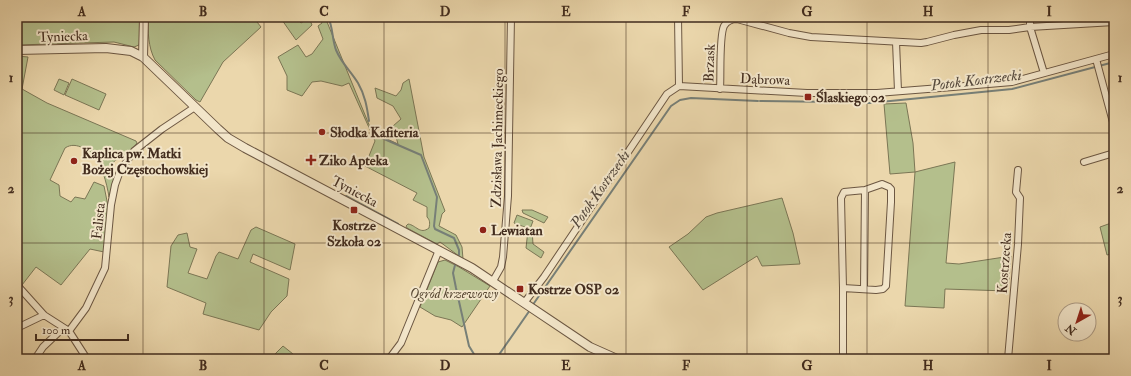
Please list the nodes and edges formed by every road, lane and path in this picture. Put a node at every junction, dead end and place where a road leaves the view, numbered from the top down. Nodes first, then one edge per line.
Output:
1 (144, 17) edge
2 (511, 17) edge
3 (678, 17) edge
4 (1030, 17) edge
5 (1114, 22) edge
6 (1030, 27) junction
7 (896, 42) junction
8 (17, 50) edge
9 (1114, 54) edge
10 (144, 57) junction
11 (1098, 64) junction
12 (1044, 73) junction
13 (679, 86) junction
14 (720, 89) junction
15 (898, 91) junction
16 (195, 107) junction
17 (1114, 126) edge
18 (1114, 153) edge
19 (1084, 162) dead end
20 (1018, 170) dead end
21 (865, 190) junction
22 (439, 250) junction
23 (493, 281) junction
24 (17, 285) edge
25 (843, 288) junction
26 (864, 289) junction
27 (530, 307) junction
28 (44, 315) junction
29 (17, 328) edge
30 (63, 328) junction
31 (69, 331) junction
32 (35, 359) edge
33 (87, 359) edge
34 (389, 359) edge
35 (617, 359) edge
36 (843, 359) edge
37 (1008, 359) edge

1 - 10 street
2 - 23 street, Zdzisława Jachimeckiego
3 - 13 street
4 - 6 street
5 - 6 street, Brzask
6 - 7 street, Brzask
6 - 12 street
7 - 14 street, Brzask
7 - 15 street
8 - 10 street, Tyniecka
9 - 11 street, Dąbrowa
10 - 16 street, Tyniecka
11 - 12 street, Dąbrowa
11 - 17 street
12 - 15 street, Dąbrowa
13 - 14 street, Dąbrowa
13 - 27 street
14 - 15 street, Dąbrowa
16 - 22 street, Tyniecka
16 - 31 street, Falista
18 - 19 street
20 - 37 street, Kostrzecka
21 - 25 street
21 - 26 street
21 - 26 street
22 - 23 street, Tyniecka
22 - 34 street
23 - 27 street, Tyniecka
24 - 28 street
25 - 26 street
25 - 36 street
27 - 35 street, Tyniecka
28 - 29 street
28 - 30 street
30 - 31 street
30 - 32 street
31 - 33 street

